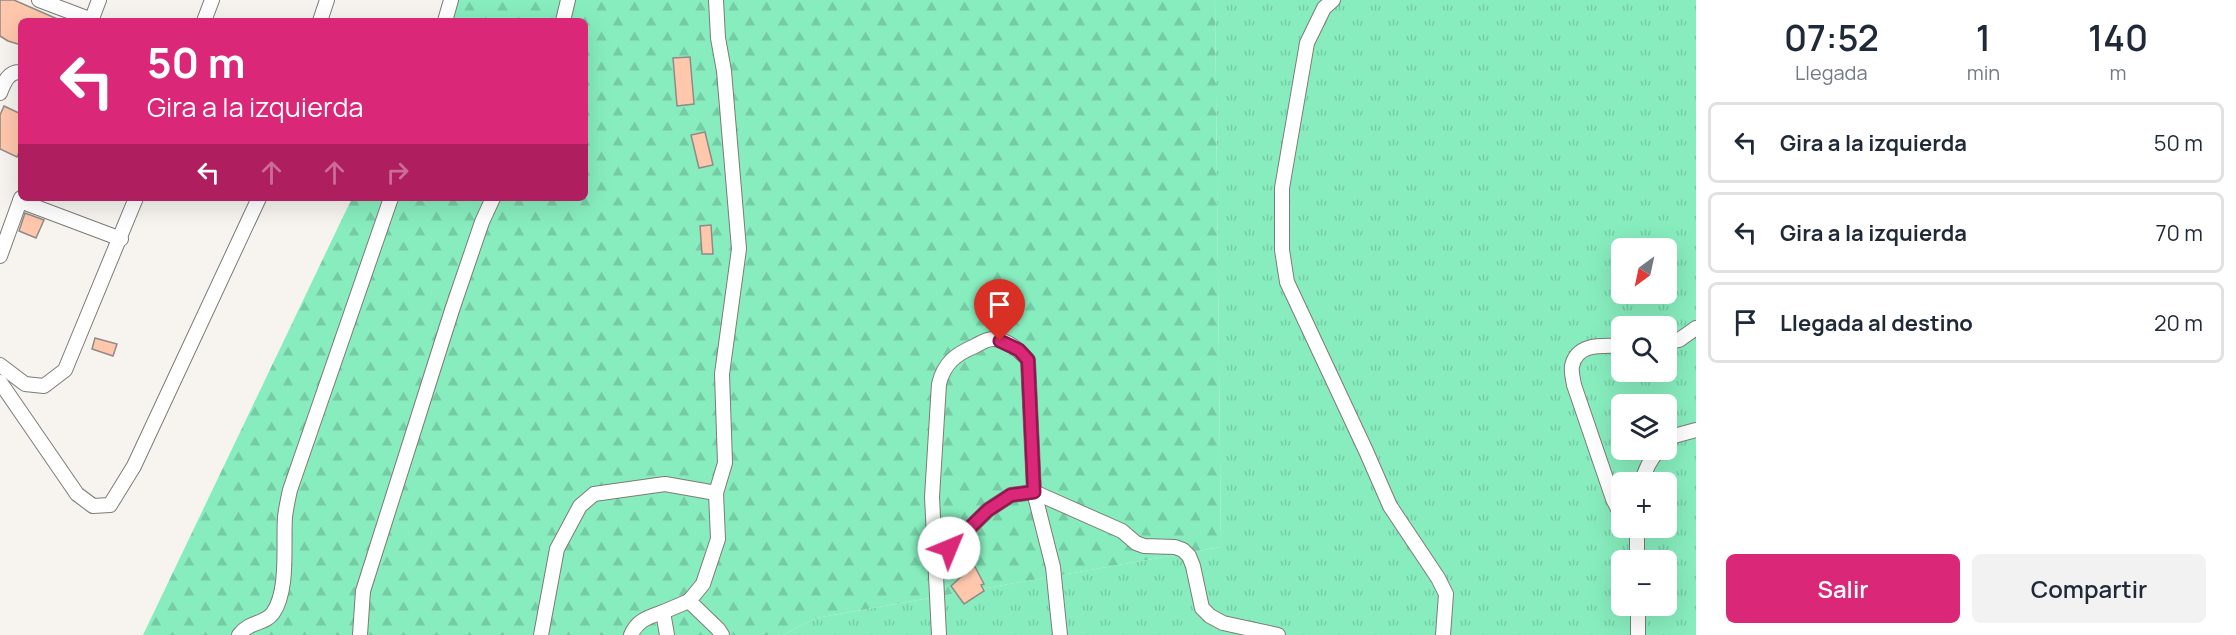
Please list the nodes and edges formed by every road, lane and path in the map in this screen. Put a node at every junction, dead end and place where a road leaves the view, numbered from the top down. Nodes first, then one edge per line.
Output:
1 (39, 0) edge
2 (99, 0) edge
3 (212, 0) edge
4 (327, 0) edge
5 (452, 0) edge
6 (568, 0) edge
7 (716, 0) edge
8 (1333, 0) edge
9 (84, 18) edge
10 (93, 18) edge
11 (205, 18) edge
12 (321, 18) edge
13 (446, 18) edge
14 (564, 18) edge
15 (18, 72) edge
16 (0, 93) edge
17 (20, 201) edge
18 (26, 201) edge
19 (135, 201) edge
20 (258, 201) edge
21 (390, 201) edge
22 (492, 201) edge
23 (121, 239) junction
24 (0, 256) edge
25 (1696, 328) edge
26 (1677, 340) edge
27 (1611, 346) edge
28 (0, 365) edge
29 (0, 382) edge
30 (1696, 430) edge
31 (1677, 435) edge
32 (1034, 492) junction
33 (716, 493) junction
34 (1611, 493) edge
35 (936, 561) junction
36 (689, 601) junction
37 (663, 612) junction
38 (1638, 616) edge
39 (239, 635) edge
40 (360, 635) edge
41 (541, 635) edge
42 (631, 635) edge
43 (667, 635) edge
44 (722, 635) edge
45 (939, 635) edge
46 (1060, 635) edge
47 (1278, 635) edge
48 (1443, 635) edge
49 (1638, 635) edge

1 - 9 street
2 - 10 street
3 - 11 street
4 - 12 street
5 - 13 street
6 - 14 street
7 - 33 street
8 - 48 street
15 - 16 street
17 - 24 street
18 - 23 street
19 - 23 street
20 - 29 street
21 - 39 street
22 - 40 street
23 - 28 street
25 - 26 street
27 - 34 street
30 - 31 street
32 - 35 street
32 - 35 street
32 - 46 street
32 - 47 street
33 - 36 street
33 - 41 street
35 - 45 street
36 - 37 street
36 - 44 street
37 - 42 street
37 - 43 street
38 - 49 street

